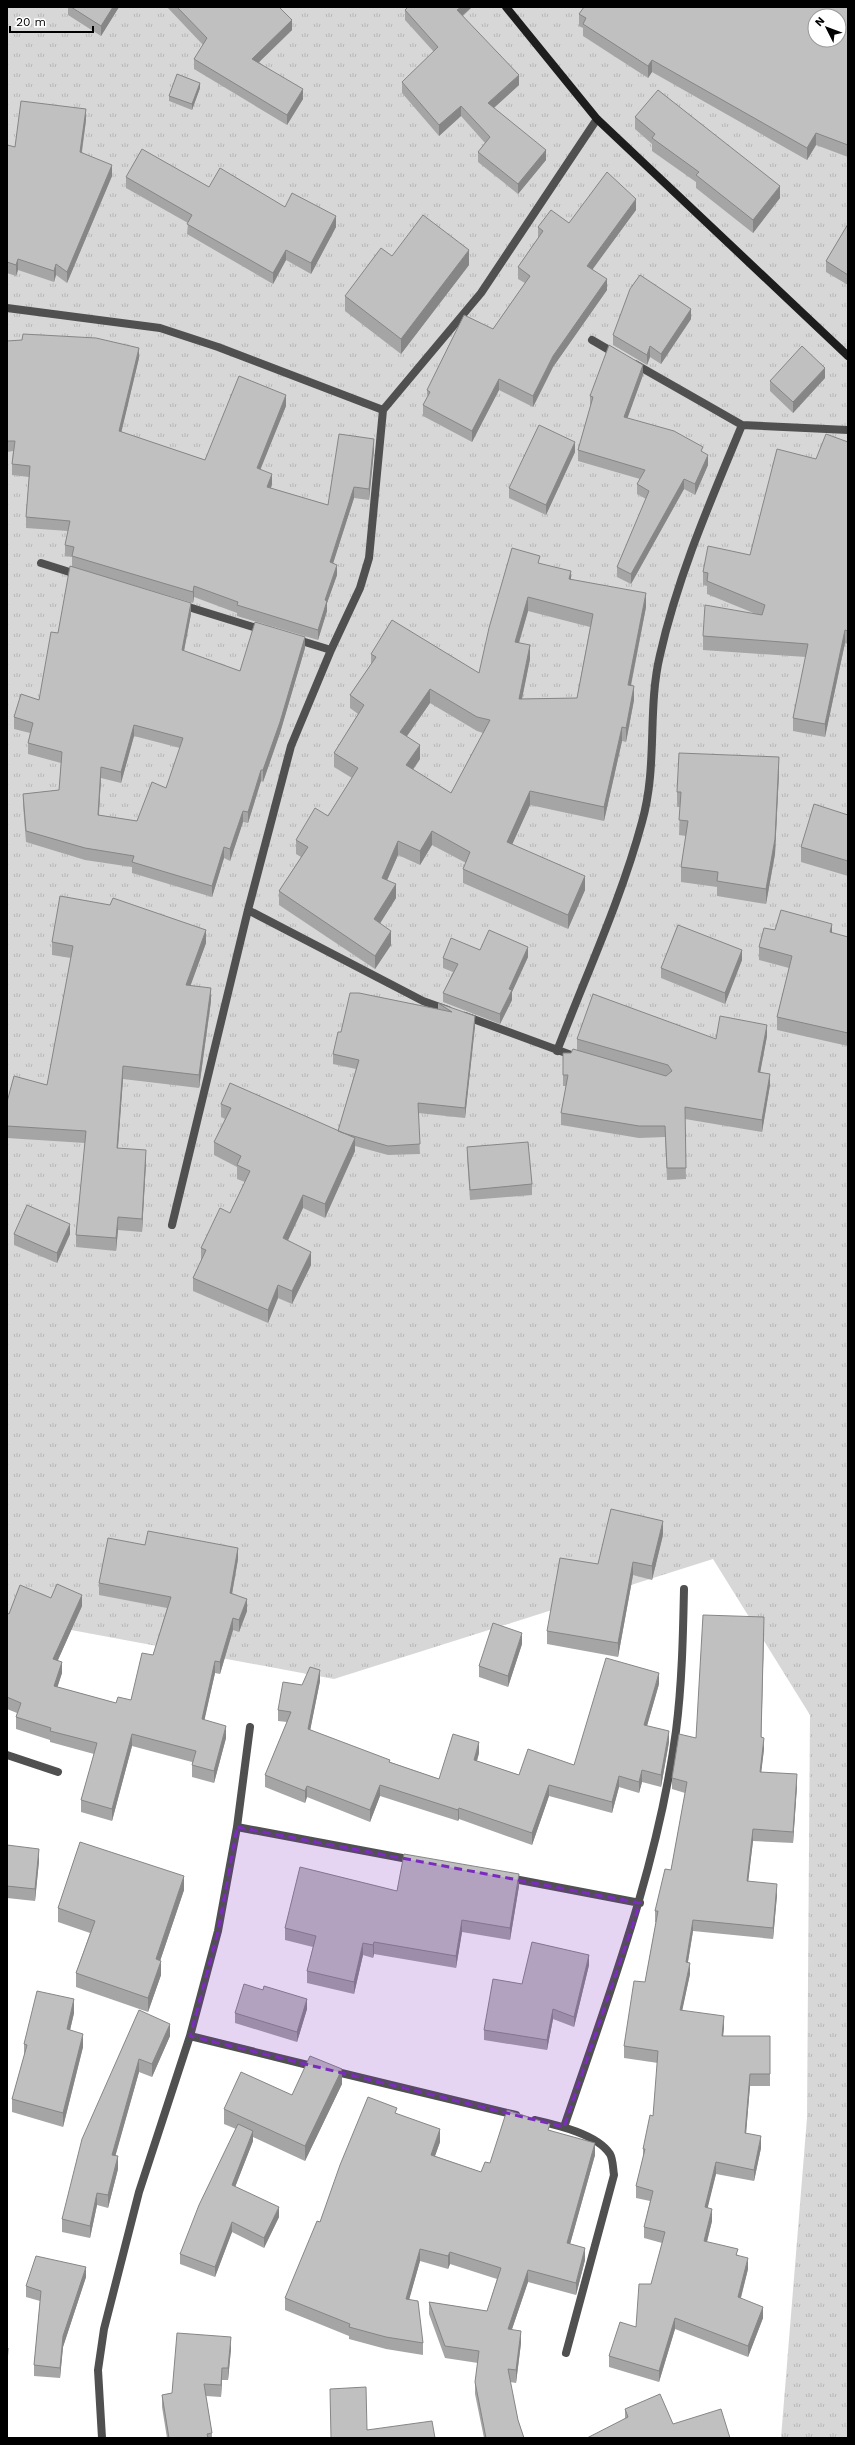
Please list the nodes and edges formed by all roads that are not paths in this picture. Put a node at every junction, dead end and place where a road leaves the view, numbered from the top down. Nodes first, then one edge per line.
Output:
1 (506, 7) edge
2 (597, 120) junction
3 (7, 308) edge
4 (592, 340) dead end
5 (848, 356) edge
6 (383, 410) junction
7 (742, 425) junction
8 (848, 430) edge
9 (41, 563) dead end
10 (87, 577) edge
11 (171, 602) edge
12 (270, 632) edge
13 (285, 636) edge
14 (331, 650) junction
15 (248, 910) junction
16 (557, 1051) junction
17 (586, 1059) edge
18 (172, 1225) dead end
19 (684, 1589) dead end
20 (250, 1726) dead end
21 (7, 1755) edge
22 (58, 1772) dead end
23 (237, 1827) junction
24 (423, 1862) edge
25 (500, 1877) edge
26 (640, 1903) junction
27 (190, 2036) junction
28 (564, 2127) junction
29 (566, 2353) dead end
30 (102, 2438) edge

1 - 2 main road
2 - 5 main road
2 - 6 street
3 - 6 street
4 - 7 street
6 - 14 street
7 - 8 street
7 - 16 street
9 - 10 street
11 - 12 street
13 - 14 street
14 - 15 street
15 - 16 street
15 - 18 street
16 - 17 street
19 - 26 street
20 - 23 street
21 - 22 street
23 - 24 street
23 - 27 street
25 - 26 street
26 - 28 street
27 - 28 street
27 - 30 street
28 - 29 street

